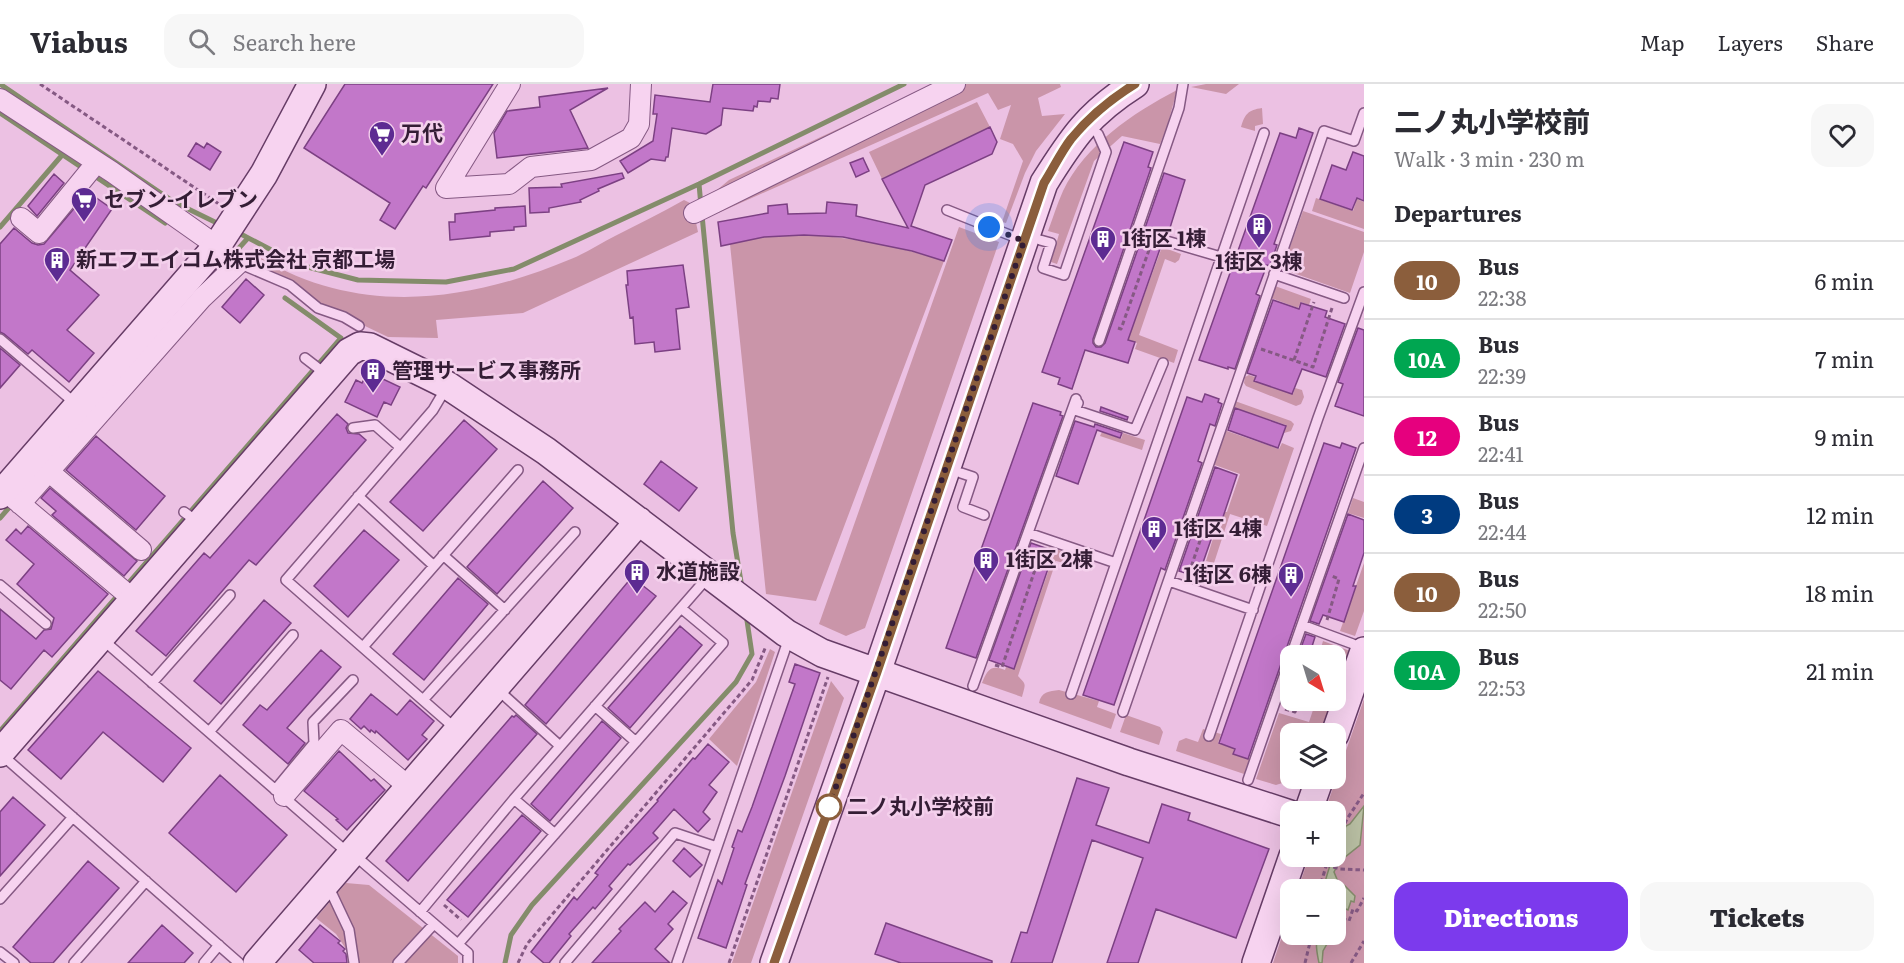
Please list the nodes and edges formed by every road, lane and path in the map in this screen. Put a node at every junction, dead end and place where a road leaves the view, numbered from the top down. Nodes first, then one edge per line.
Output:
1 (40, 84) edge
2 (312, 84) edge
3 (510, 84) edge
4 (641, 84) edge
5 (956, 84) edge
6 (1135, 84) edge
7 (1183, 84) edge
8 (0, 99) edge
9 (1364, 113) edge
10 (1264, 133) dead end
11 (1098, 134) dead end
12 (1354, 141) junction
13 (1364, 145) edge
14 (85, 165) junction
15 (947, 210) dead end
16 (694, 213) dead end
17 (21, 218) dead end
18 (1136, 232) junction
19 (1154, 237) junction
20 (1032, 240) junction
21 (230, 243) junction
22 (1221, 257) junction
23 (1274, 274) junction
24 (1318, 289) junction
25 (1364, 292) edge
26 (1340, 297) joint
27 (1105, 323) junction
28 (359, 326) dead end
29 (0, 339) edge
30 (1099, 341) dead end
31 (1250, 346) junction
32 (304, 358) dead end
33 (1294, 360) junction
34 (1162, 363) dead end
35 (326, 374) junction
36 (447, 385) junction
37 (78, 405) junction
38 (353, 428) dead end
39 (400, 447) junction
40 (1364, 448) edge
41 (42, 466) junction
42 (518, 470) dead end
43 (957, 471) junction
44 (358, 496) junction
45 (9, 497) edge
46 (984, 514) dead end
47 (639, 521) junction
48 (575, 532) dead end
49 (1028, 532) junction
50 (1046, 539) junction
51 (141, 550) dead end
52 (443, 555) junction
53 (1116, 563) junction
54 (434, 566) junction
55 (1320, 572) junction
56 (709, 575) junction
57 (1169, 581) junction
58 (0, 585) edge
59 (230, 595) dead end
60 (132, 598) junction
61 (681, 608) junction
62 (505, 609) junction
63 (1253, 610) junction
64 (46, 624) dead end
65 (1302, 625) junction
66 (1323, 633) junction
67 (293, 635) dead end
68 (100, 638) junction
69 (779, 639) junction
70 (1295, 645) edge
71 (363, 647) junction
72 (1358, 648) edge
73 (982, 662) junction
74 (877, 672) junction
75 (830, 673) dead end
76 (352, 680) dead end
77 (152, 683) junction
78 (973, 686) dead end
79 (495, 688) junction
80 (1280, 688) edge
81 (1071, 694) dead end
82 (423, 700) junction
83 (595, 706) junction
84 (1123, 712) dead end
85 (1338, 723) edge
86 (458, 731) junction
87 (209, 732) junction
88 (1209, 736) dead end
89 (636, 742) junction
90 (560, 746) junction
91 (0, 753) edge
92 (1248, 780) dead end
93 (409, 788) junction
94 (280, 793) junction
95 (1364, 793) edge
96 (514, 799) junction
97 (1280, 811) edge
98 (73, 817) junction
99 (1346, 821) edge
100 (555, 834) junction
101 (717, 847) junction
102 (352, 853) junction
103 (1289, 867) edge
104 (1336, 867) edge
105 (1364, 870) edge
106 (146, 881) junction
107 (332, 894) dead end
108 (433, 896) junction
109 (1364, 898) edge
110 (0, 899) edge
111 (420, 912) junction
112 (1346, 920) edge
113 (434, 924) junction
114 (472, 929) junction
115 (1364, 941) edge
116 (458, 944) junction
117 (219, 945) junction
118 (1309, 945) edge
119 (0, 952) edge
120 (14, 963) edge
121 (74, 963) edge
122 (204, 963) edge
123 (239, 963) edge
124 (257, 963) edge
125 (354, 963) edge
126 (398, 963) edge
127 (468, 963) edge
128 (518, 963) edge
129 (565, 963) edge
130 (677, 963) edge
131 (729, 963) edge
132 (774, 963) edge
133 (1256, 963) edge
134 (1305, 963) edge
135 (1350, 963) edge

1 - 21 path
2 - 21 street
3 - 4 street
5 - 16 street
6 - 20 street
7 - 18 lane
8 - 14 street
9 - 12 lane
10 - 22 lane
11 - 20 lane
12 - 13 lane
12 - 23 lane
14 - 17 street
14 - 21 street
15 - 20 lane
18 - 19 lane
18 - 27 lane
19 - 22 lane
19 - 27 path
20 - 43 street
21 - 28 lane
21 - 37 street
21 - 41 street
22 - 53 lane
23 - 24 lane
23 - 31 lane
24 - 26 lane
24 - 33 path
25 - 63 lane
26 - 33 path
27 - 30 lane
29 - 37 lane
31 - 33 path
31 - 57 lane
32 - 35 lane
34 - 49 lane
35 - 36 street
35 - 60 street
36 - 39 lane
36 - 47 street
37 - 41 street
38 - 39 lane
39 - 44 lane
40 - 55 lane
41 - 45 street
41 - 51 street
42 - 52 lane
43 - 46 lane
43 - 74 street
44 - 54 lane
44 - 71 lane
45 - 60 street
47 - 56 street
47 - 79 street
48 - 62 lane
49 - 50 lane
49 - 73 lane
50 - 53 lane
50 - 73 path
52 - 54 lane
52 - 62 lane
53 - 81 lane
54 - 71 lane
55 - 65 lane
55 - 66 path
56 - 61 lane
56 - 69 street
57 - 63 lane
57 - 84 lane
58 - 64 lane
59 - 77 lane
60 - 68 street
61 - 83 lane
61 - 89 lane
62 - 82 lane
63 - 88 lane
65 - 66 lane
65 - 70 lane
66 - 72 lane
67 - 87 lane
68 - 77 lane
68 - 91 street
69 - 74 street
69 - 101 lane
69 - 128 path
71 - 82 lane
72 - 85 street
73 - 78 lane
74 - 97 street
74 - 132 street
75 - 131 path
76 - 94 lane
77 - 87 lane
79 - 86 street
79 - 90 lane
80 - 92 lane
82 - 86 lane
83 - 89 lane
83 - 90 lane
86 - 93 street
87 - 94 lane
89 - 100 lane
90 - 96 lane
91 - 98 lane
93 - 94 street
93 - 102 street
94 - 102 lane
95 - 99 path
96 - 100 lane
96 - 108 lane
98 - 106 lane
98 - 110 lane
100 - 114 lane
101 - 129 lane
101 - 130 lane
102 - 111 lane
102 - 124 street
103 - 133 street
104 - 105 path
106 - 117 lane
106 - 121 lane
107 - 125 lane
108 - 111 lane
108 - 114 path
109 - 112 path
111 - 113 lane
113 - 116 lane
113 - 126 lane
114 - 116 lane
115 - 135 path
116 - 127 lane
117 - 122 lane
117 - 123 lane
118 - 134 path
119 - 120 lane

